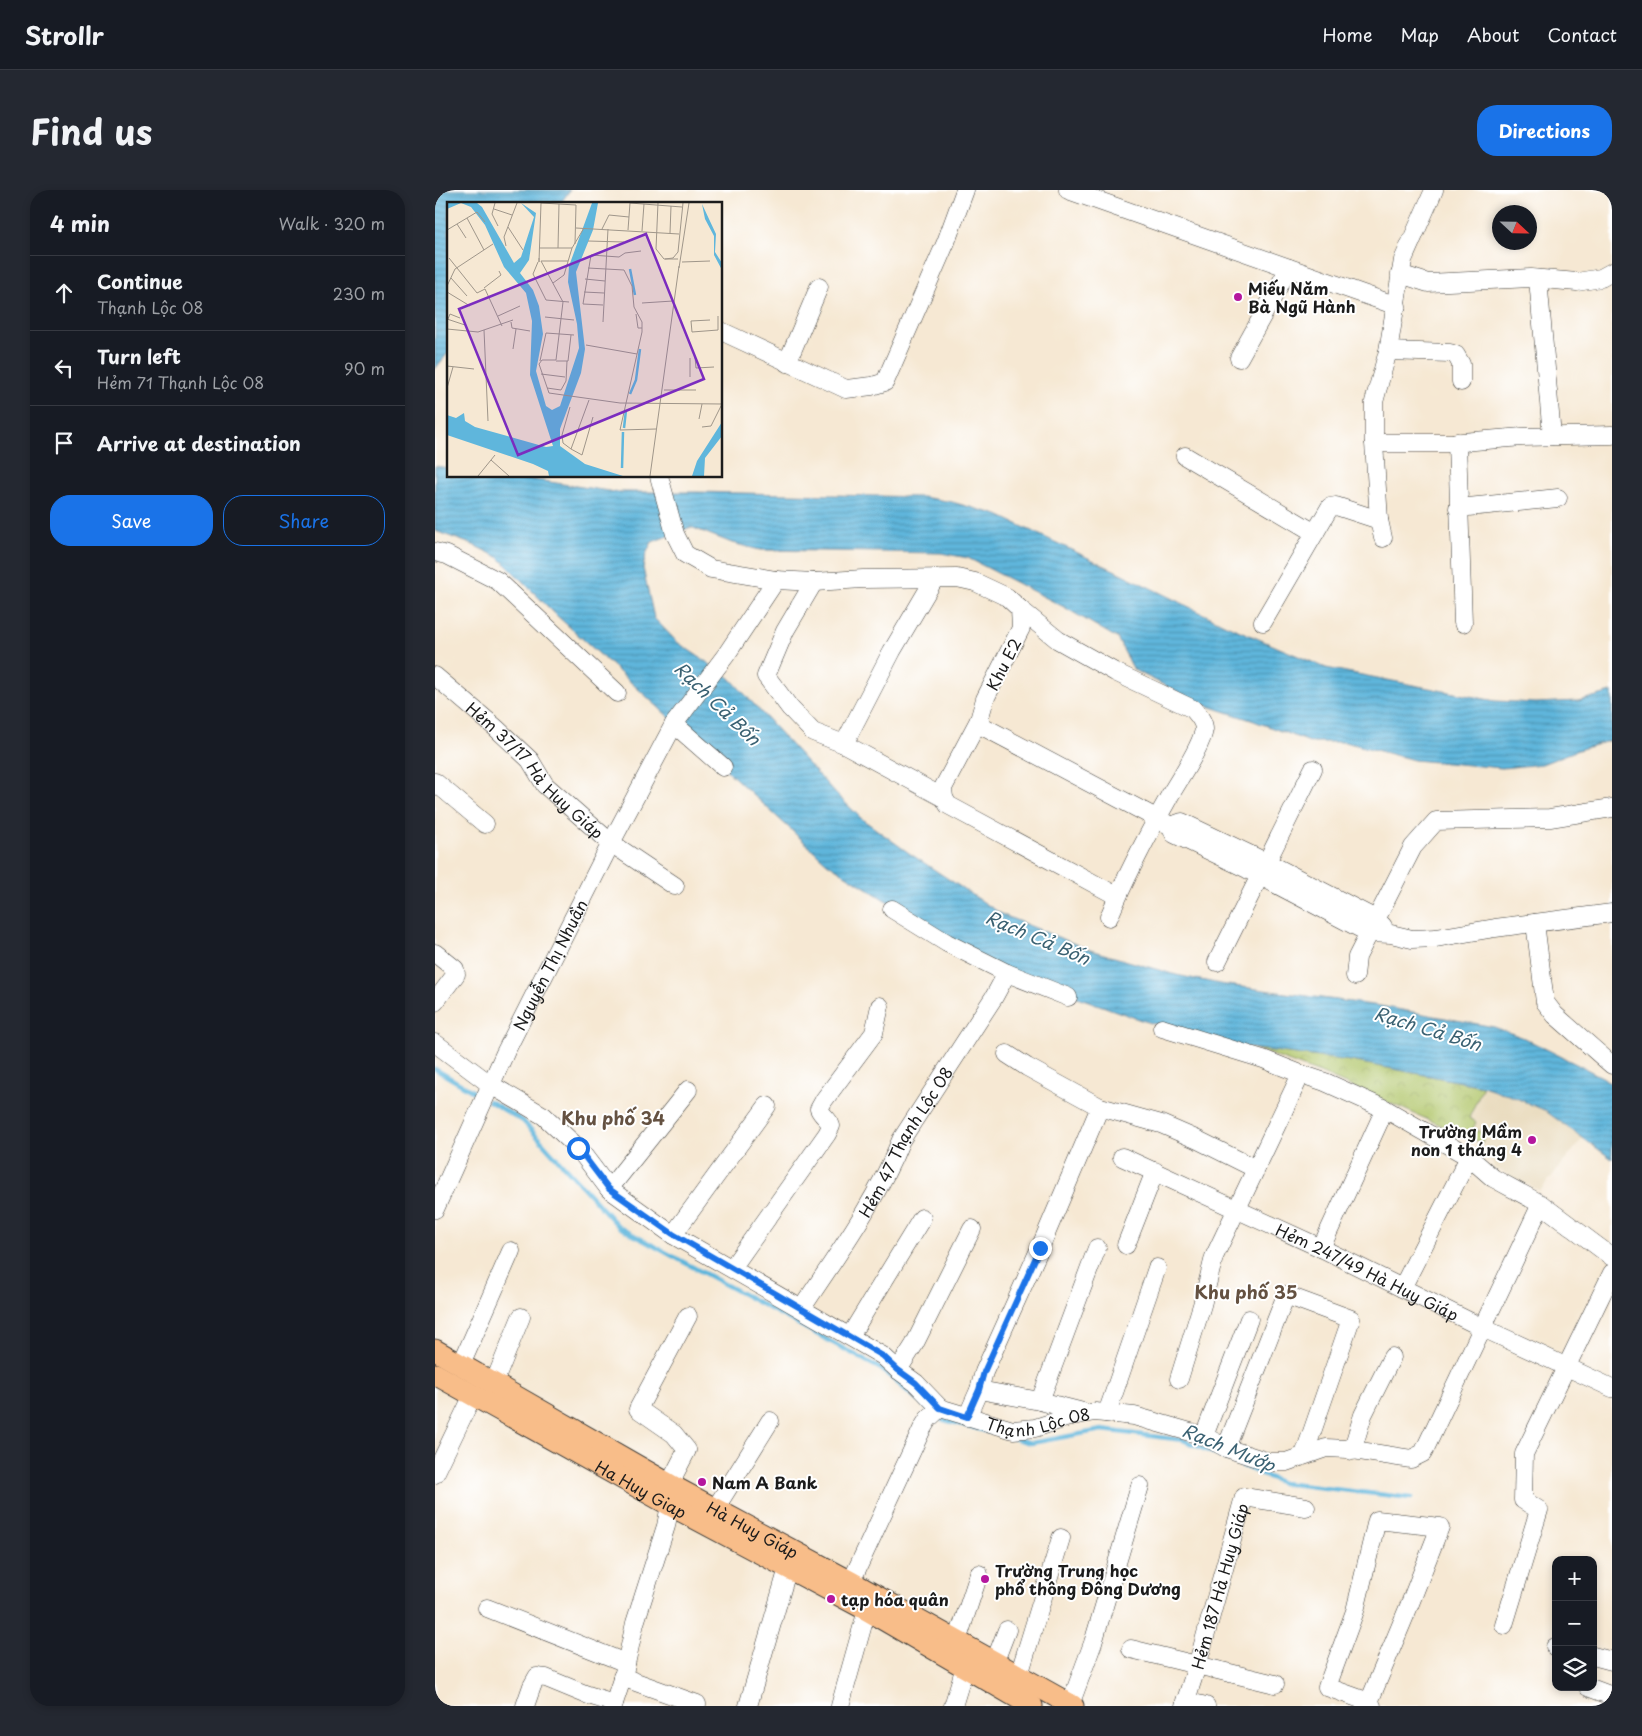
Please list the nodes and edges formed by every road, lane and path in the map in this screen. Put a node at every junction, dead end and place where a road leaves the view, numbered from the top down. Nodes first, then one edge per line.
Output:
1 (965, 190) edge
2 (1068, 190) edge
3 (1434, 190) edge
4 (1289, 268) junction
5 (1400, 274) junction
6 (1609, 274) edge
7 (1538, 280) junction
8 (819, 287) dead end
9 (1397, 306) junction
10 (723, 332) edge
11 (1388, 351) junction
12 (1239, 358) dead end
13 (787, 363) junction
14 (1461, 382) dead end
15 (1612, 435) edge
16 (1552, 436) junction
17 (1457, 442) junction
18 (1374, 443) junction
19 (1185, 456) dead end
20 (660, 478) edge
21 (1558, 498) dead end
22 (1458, 508) junction
23 (1379, 520) junction
24 (1315, 533) junction
25 (1383, 538) dead end
26 (435, 552) edge
27 (935, 578) junction
28 (776, 580) junction
29 (814, 582) junction
30 (1020, 609) junction
31 (1263, 622) dead end
32 (1463, 624) dead end
33 (435, 676) edge
34 (617, 692) dead end
35 (979, 720) junction
36 (674, 724) junction
37 (844, 744) junction
38 (723, 767) dead end
39 (1313, 770) dead end
40 (435, 782) edge
41 (944, 798) junction
42 (1612, 808) edge
43 (1164, 822) junction
44 (485, 824) dead end
45 (611, 843) junction
46 (1264, 869) junction
47 (675, 886) dead end
48 (1117, 896) junction
49 (892, 909) dead end
50 (1612, 912) edge
51 (1109, 917) dead end
52 (1535, 923) junction
53 (1373, 926) junction
54 (435, 953) edge
55 (1217, 962) dead end
56 (1007, 973) junction
57 (1355, 976) dead end
58 (1068, 997) dead end
59 (435, 1002) edge
60 (880, 1006) dead end
61 (1162, 1028) dead end
62 (435, 1043) edge
63 (1007, 1054) dead end
64 (1612, 1065) edge
65 (1301, 1074) junction
66 (491, 1085) junction
67 (688, 1090) dead end
68 (767, 1106) dead end
69 (1100, 1107) junction
70 (1385, 1109) junction
71 (1469, 1157) junction
72 (1122, 1158) dead end
73 (1256, 1169) junction
74 (1155, 1172) junction
75 (609, 1189) junction
76 (1541, 1204) junction
77 (435, 1209) edge
78 (1237, 1210) junction
79 (922, 1218) dead end
80 (972, 1229) dead end
81 (673, 1234) junction
82 (1126, 1244) dead end
83 (1097, 1248) dead end
84 (1321, 1248) junction
85 (511, 1251) dead end
86 (1612, 1257) edge
87 (732, 1268) junction
88 (1157, 1268) dead end
89 (1612, 1273) edge
90 (1402, 1288) junction
91 (803, 1308) junction
92 (688, 1316) dead end
93 (521, 1318) dead end
94 (1249, 1319) dead end
95 (1483, 1328) junction
96 (850, 1336) junction
97 (435, 1350) edge
98 (1392, 1357) dead end
99 (461, 1365) junction
100 (1567, 1366) junction
101 (898, 1370) junction
102 (435, 1374) edge
103 (1179, 1380) dead end
104 (495, 1383) junction
105 (1612, 1388) edge
106 (979, 1390) junction
107 (473, 1395) junction
108 (1040, 1401) junction
109 (935, 1412) junction
110 (1085, 1413) junction
111 (1107, 1413) junction
112 (967, 1417) junction
113 (771, 1421) dead end
114 (1204, 1436) junction
115 (1226, 1448) junction
116 (1352, 1450) junction
117 (1304, 1455) junction
118 (435, 1474) edge
119 (1140, 1486) dead end
120 (672, 1496) junction
121 (1306, 1507) dead end
122 (715, 1509) junction
123 (1061, 1538) dead end
124 (788, 1568) junction
125 (979, 1574) dead end
126 (851, 1582) junction
127 (487, 1608) dead end
128 (867, 1610) junction
129 (1505, 1625) dead end
130 (1007, 1630) dead end
131 (957, 1641) junction
132 (1131, 1649) dead end
133 (1597, 1657) edge
134 (995, 1661) junction
135 (1612, 1661) edge
136 (1197, 1666) junction
137 (965, 1667) junction
138 (624, 1670) junction
139 (1019, 1675) junction
140 (1275, 1684) dead end
141 (1597, 1690) edge
142 (1612, 1696) edge
143 (697, 1704) dead end
144 (1185, 1704) edge
145 (1370, 1704) edge
146 (614, 1705) edge
147 (1072, 1705) edge
148 (525, 1706) edge
149 (748, 1706) edge
150 (840, 1706) edge
151 (953, 1706) edge
152 (1032, 1706) edge
153 (1206, 1706) edge

1 - 13 street
2 - 4 street
3 - 5 street
4 - 9 street
4 - 12 street
5 - 7 street
5 - 9 street
6 - 7 street
7 - 16 street
8 - 13 street
9 - 11 street
10 - 13 street
11 - 14 street
11 - 18 street
15 - 16 street
16 - 17 street
17 - 18 street
17 - 22 street
18 - 23 street
19 - 24 street
20 - 28 street
21 - 22 street
22 - 32 street
23 - 24 street
23 - 25 street
24 - 31 street
26 - 34 street
27 - 29 street
27 - 30 street
27 - 37 street
28 - 29 street
28 - 36 street, Nguyễn Thị Nhuần
29 - 37 street
30 - 35 street, Khu E2
30 - 43 street
33 - 45 street, Hẻm 37/17 Hà Huy Giáp
35 - 41 street, Khu E2
35 - 43 street
36 - 38 street
36 - 45 street, Nguyễn Thị Nhuần
37 - 41 street
39 - 46 street
40 - 44 street
41 - 48 street
42 - 53 street
43 - 46 street
43 - 48 street
45 - 47 street, Hẻm 37/17 Hà Huy Giáp
45 - 66 street, Nguyễn Thị Nhuần
46 - 53 street
46 - 55 street
48 - 51 street
49 - 56 street
50 - 52 street
52 - 53 street
52 - 64 street
53 - 57 street
54 - 59 street
56 - 58 street
56 - 91 street, Hẻm 47 Thạnh Lộc 08
60 - 87 street
61 - 65 street
62 - 66 street, Thạnh Lộc 08
63 - 69 street
65 - 70 street
65 - 73 street
66 - 75 street, Thạnh Lộc 08
66 - 77 street, Nguyễn Thị Nhuần
67 - 75 street
68 - 81 street
69 - 73 street
69 - 106 street
70 - 71 street
70 - 84 street
71 - 76 street
71 - 90 street
72 - 74 street, Hẻm 247/49 Hà Huy Giáp
73 - 78 street
74 - 78 street, Hẻm 247/49 Hà Huy Giáp
74 - 82 street
75 - 81 street, Thạnh Lộc 08
76 - 86 street
76 - 95 street
78 - 84 street, Hẻm 247/49 Hà Huy Giáp
78 - 103 street
79 - 96 street
80 - 101 street
81 - 87 street, Thạnh Lộc 08
83 - 108 street
84 - 90 street, Hẻm 247/49 Hà Huy Giáp
85 - 99 street
87 - 91 street, Thạnh Lộc 08
88 - 111 street
89 - 100 street
90 - 95 street, Hẻm 247/49 Hà Huy Giáp
91 - 96 street, Thạnh Lộc 08
92 - 120 street
93 - 104 street
94 - 114 street
95 - 100 street, Hẻm 247/49 Hà Huy Giáp
95 - 116 street, Thạnh Lộc 08
96 - 101 street, Thạnh Lộc 08
97 - 99 main road, Hà Huy Giáp
98 - 116 street
99 - 104 main road, Hà Huy Giáp
100 - 105 street, Hẻm 247/49 Hà Huy Giáp
100 - 129 street
101 - 109 street, Thạnh Lộc 08
102 - 107 main road, Ha Huy Giap
104 - 120 main road, Hà Huy Giáp
106 - 108 street
106 - 112 street
107 - 118 street
107 - 120 main road, Ha Huy Giap
108 - 110 street
109 - 112 street, Thạnh Lộc 08
109 - 126 street
110 - 111 street, Thạnh Lộc 08
110 - 112 street, Thạnh Lộc 08
111 - 114 street, Thạnh Lộc 08
113 - 122 street
114 - 115 street, Thạnh Lộc 08
115 - 117 street, Thạnh Lộc 08
115 - 117 street
116 - 117 street, Thạnh Lộc 08
119 - 147 street
120 - 122 main road, Hà Huy Giáp
120 - 124 main road, Ha Huy Giap
120 - 138 street
121 - 136 street, Hẻm 187 Hà Huy Giáp
122 - 126 main road, Hà Huy Giáp
123 - 139 street
124 - 128 main road, Ha Huy Giap
124 - 149 street
125 - 131 street
126 - 131 main road, Hà Huy Giáp
127 - 138 street
128 - 137 main road, Ha Huy Giap
128 - 150 street
130 - 134 street
131 - 134 main road, Hà Huy Giáp
132 - 136 street
133 - 135 street
134 - 139 main road, Hà Huy Giáp
136 - 140 street
136 - 144 street, Hẻm 187 Hà Huy Giáp
137 - 151 street
137 - 152 main road, Ha Huy Giap
138 - 143 street
138 - 146 street
139 - 147 main road, Hà Huy Giáp
141 - 142 street
144 - 153 street
145 - 145 street
146 - 148 street

